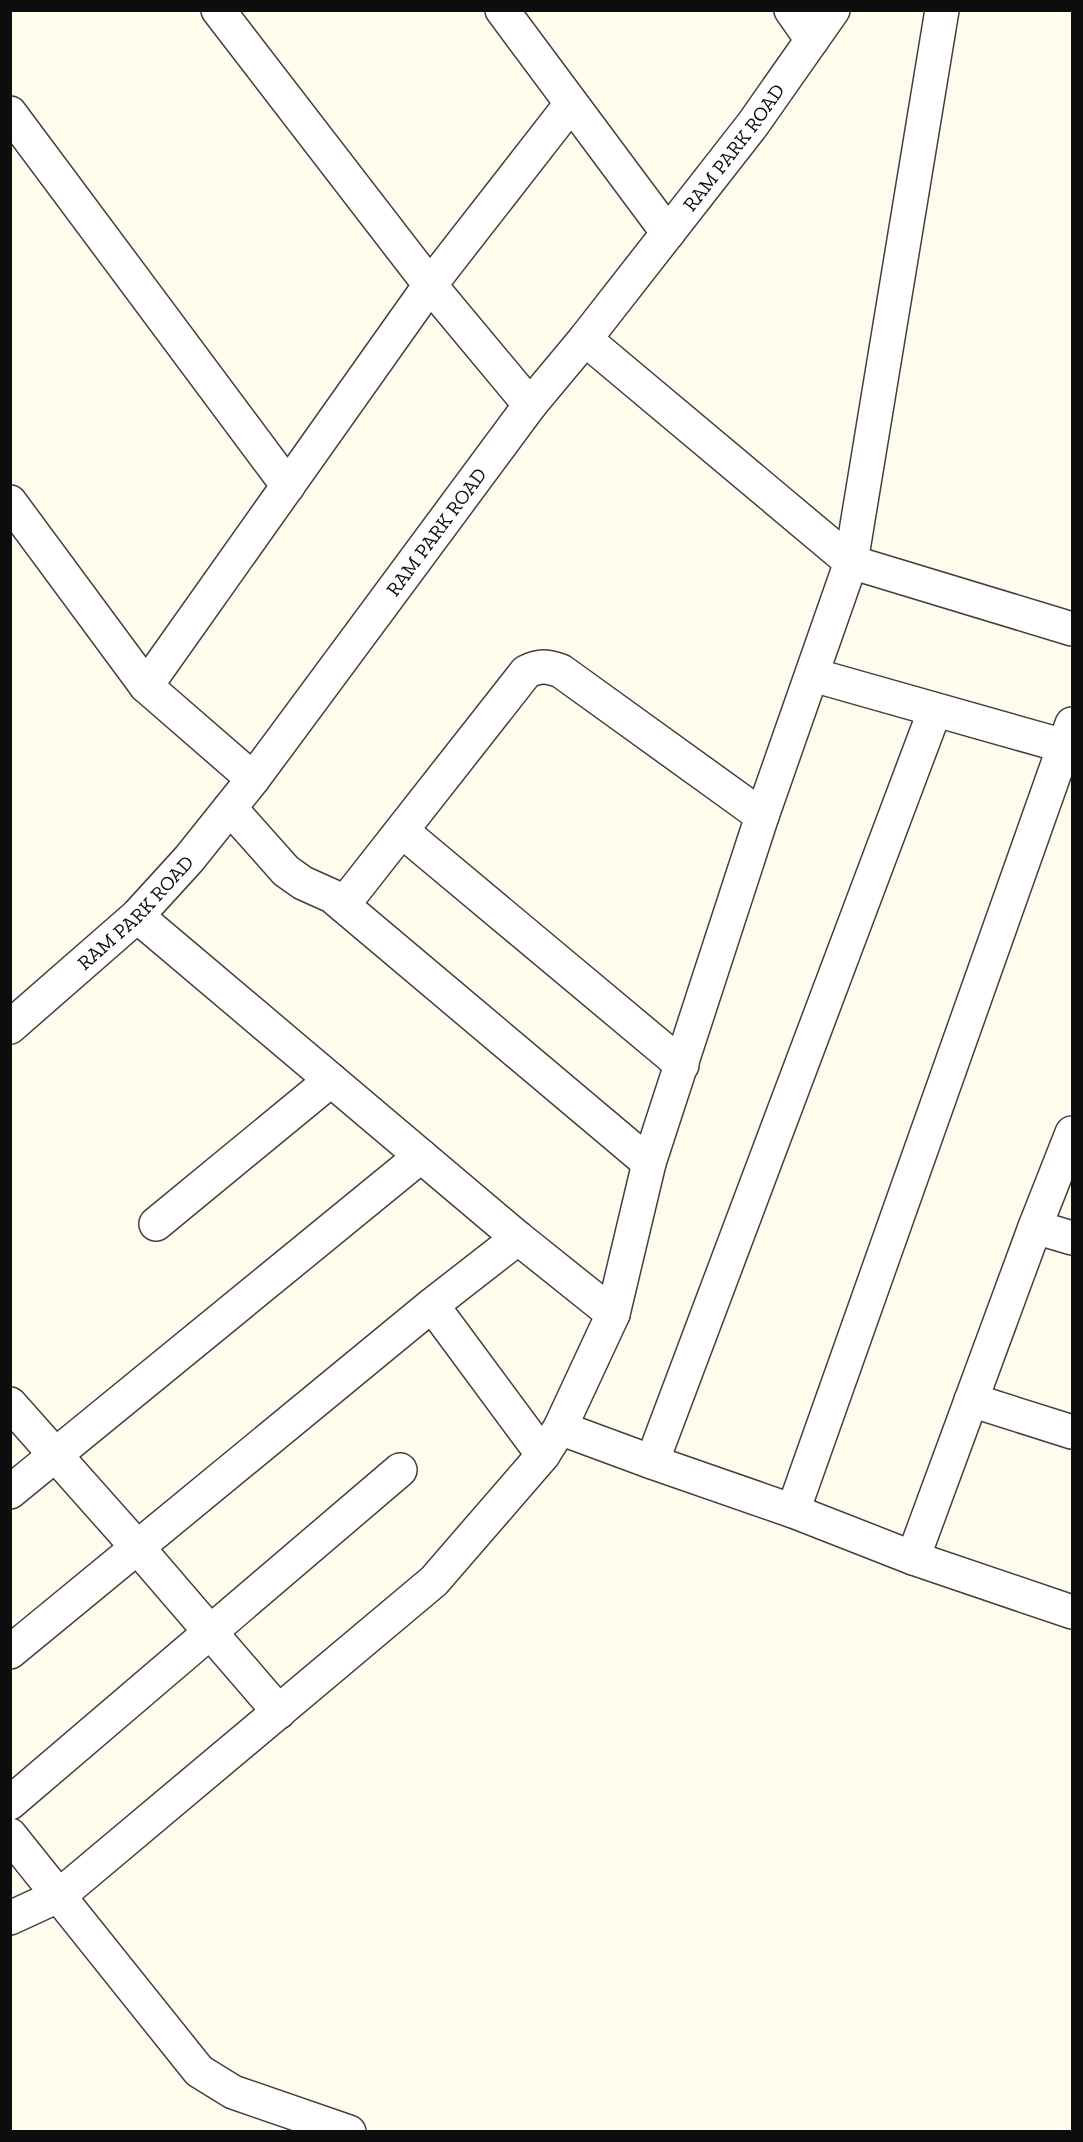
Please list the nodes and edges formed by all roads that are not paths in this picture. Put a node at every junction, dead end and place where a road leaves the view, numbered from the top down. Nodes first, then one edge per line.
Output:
1 (218, 10) edge
2 (502, 10) edge
3 (791, 10) edge
4 (833, 10) edge
5 (942, 10) edge
6 (812, 40) junction
7 (571, 104) junction
8 (10, 113) edge
9 (668, 233) junction
10 (430, 285) junction
11 (585, 339) junction
12 (530, 405) junction
13 (288, 486) junction
14 (10, 502) edge
15 (850, 562) junction
16 (1072, 629) edge
17 (813, 675) junction
18 (146, 686) junction
19 (935, 710) junction
20 (1069, 735) edge
21 (253, 779) junction
22 (231, 808) junction
23 (762, 816) junction
24 (402, 831) junction
25 (343, 905) junction
26 (137, 916) junction
27 (10, 1027) edge
28 (682, 1065) junction
29 (331, 1080) junction
30 (1072, 1133) edge
31 (421, 1156) junction
32 (649, 1164) junction
33 (156, 1224) dead end
34 (1035, 1227) junction
35 (518, 1238) junction
36 (1072, 1238) edge
37 (432, 1305) junction
38 (613, 1314) junction
39 (971, 1400) junction
40 (10, 1404) edge
41 (1072, 1432) edge
42 (551, 1441) junction
43 (56, 1455) junction
44 (652, 1462) junction
45 (400, 1470) dead end
46 (10, 1492) edge
47 (793, 1511) junction
48 (138, 1548) junction
49 (913, 1558) junction
50 (1072, 1612) edge
51 (210, 1632) junction
52 (10, 1652) edge
53 (279, 1712) junction
54 (10, 1803) edge
55 (10, 1835) edge
56 (60, 1895) junction
57 (10, 1918) edge
58 (349, 2132) edge

1 - 10 street
2 - 7 street
3 - 6 street
4 - 6 street, RAM PARK ROAD
5 - 15 street
6 - 9 street, RAM PARK ROAD
7 - 9 street
7 - 10 street
8 - 13 street
9 - 11 street, RAM PARK ROAD
10 - 12 street
10 - 13 street
11 - 12 street, RAM PARK ROAD
11 - 15 street
12 - 21 street, RAM PARK ROAD
13 - 18 street
14 - 18 street
15 - 16 street
15 - 17 street
17 - 19 street
17 - 23 street
18 - 21 street
19 - 20 street
19 - 44 street
20 - 47 street
21 - 22 street, RAM PARK ROAD
22 - 25 street
22 - 26 street, RAM PARK ROAD
23 - 24 street
23 - 28 street
24 - 25 street
24 - 28 street
25 - 32 street
26 - 27 street, RAM PARK ROAD
26 - 29 street
28 - 32 street
29 - 31 street
29 - 33 street
30 - 34 street
31 - 35 street
31 - 43 street
32 - 38 street
34 - 36 street
34 - 39 street
35 - 37 street
35 - 38 street
37 - 42 street
37 - 48 street
38 - 42 street
39 - 41 street
39 - 49 street
40 - 43 street
42 - 44 street
42 - 53 street
43 - 46 street
43 - 48 street
44 - 47 street
45 - 51 street
47 - 49 street
48 - 51 street
48 - 52 street
49 - 50 street
51 - 53 street
51 - 54 street
53 - 56 street
55 - 56 street
56 - 57 street
56 - 58 street

